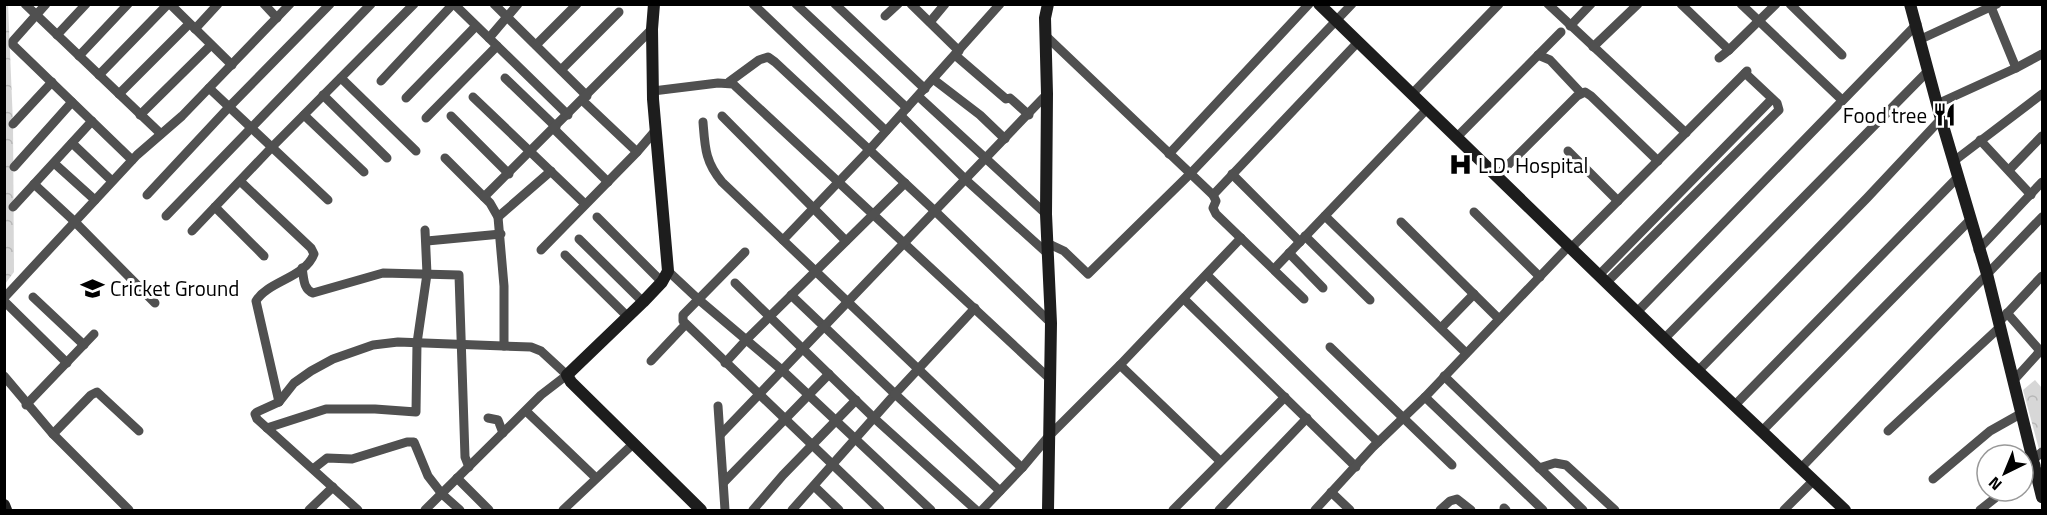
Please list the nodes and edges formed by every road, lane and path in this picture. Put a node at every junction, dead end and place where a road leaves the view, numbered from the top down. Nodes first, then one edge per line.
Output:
1 (25, 4) edge
2 (46, 4) edge
3 (86, 4) edge
4 (128, 4) edge
5 (169, 4) edge
6 (218, 4) edge
7 (264, 4) edge
8 (290, 4) edge
9 (330, 4) edge
10 (371, 4) edge
11 (414, 4) edge
12 (454, 4) edge
13 (494, 4) edge
14 (518, 4) edge
15 (577, 4) edge
16 (654, 4) edge
17 (753, 4) edge
18 (796, 4) edge
19 (836, 4) edge
20 (898, 4) edge
21 (911, 4) edge
22 (945, 4) edge
23 (1000, 4) edge
24 (1048, 4) edge
25 (1309, 4) edge
26 (1319, 4) edge
27 (1352, 4) edge
28 (1499, 4) edge
29 (1591, 4) edge
30 (1638, 4) edge
31 (1681, 4) edge
32 (1741, 4) edge
33 (1776, 4) edge
34 (1790, 4) edge
35 (1910, 4) edge
36 (1551, 6) edge
37 (1994, 6) edge
38 (619, 12) dead end
39 (36, 15) junction
40 (885, 16) dead end
41 (507, 17) junction
42 (278, 18) junction
43 (1336, 20) junction
44 (930, 22) junction
45 (1759, 22) junction
46 (1917, 24) junction
47 (192, 26) junction
48 (476, 26) junction
49 (1570, 26) junction
50 (652, 29) junction
51 (1561, 32) dead end
52 (57, 35) junction
53 (1046, 36) junction
54 (489, 38) junction
55 (1921, 39) junction
56 (1358, 42) junction
57 (212, 45) junction
58 (536, 45) junction
59 (497, 46) junction
60 (1593, 47) junction
61 (1729, 50) junction
62 (957, 53) junction
63 (2043, 54) edge
64 (1538, 55) junction
65 (1842, 55) dead end
66 (79, 56) junction
67 (1719, 58) dead end
68 (232, 65) junction
69 (2016, 68) junction
70 (561, 70) junction
71 (1928, 71) junction
72 (99, 75) junction
73 (341, 78) junction
74 (505, 78) dead end
75 (933, 79) junction
76 (381, 81) dead end
77 (52, 82) junction
78 (729, 82) junction
79 (210, 88) junction
80 (653, 91) junction
81 (922, 92) junction
82 (1581, 93) junction
83 (2043, 93) edge
84 (119, 94) junction
85 (1047, 94) junction
86 (1412, 94) junction
87 (323, 95) junction
88 (473, 97) dead end
89 (406, 98) dead end
90 (585, 98) junction
91 (1842, 100) junction
92 (72, 102) junction
93 (1937, 104) junction
94 (230, 106) junction
95 (1428, 108) junction
96 (904, 112) junction
97 (140, 114) junction
98 (304, 115) junction
99 (568, 115) junction
100 (1029, 115) junction
101 (451, 116) dead end
102 (722, 116) dead end
103 (426, 118) dead end
104 (1941, 119) junction
105 (92, 121) junction
106 (703, 122) dead end
107 (12, 124) dead end
108 (252, 126) junction
109 (555, 128) junction
110 (655, 131) junction
111 (886, 131) junction
112 (1686, 132) junction
113 (161, 134) junction
114 (2043, 136) edge
115 (1456, 138) junction
116 (1005, 139) junction
117 (1980, 140) junction
118 (72, 143) junction
119 (273, 146) junction
120 (870, 149) junction
121 (416, 151) dead end
122 (1568, 151) dead end
123 (531, 152) junction
124 (637, 152) junction
125 (1169, 154) junction
126 (387, 158) dead end
127 (445, 158) dead end
128 (986, 159) junction
129 (132, 160) junction
130 (1658, 161) junction
131 (1954, 161) junction
132 (54, 163) junction
133 (14, 167) dead end
134 (2009, 170) junction
135 (551, 171) junction
136 (364, 172) dead end
137 (509, 174) junction
138 (1190, 174) junction
139 (1232, 174) junction
140 (1497, 176) junction
141 (1958, 177) junction
142 (966, 180) junction
143 (112, 181) junction
144 (240, 181) junction
145 (840, 181) junction
146 (608, 182) junction
147 (2043, 182) edge
148 (905, 183) junction
149 (34, 184) junction
150 (147, 195) dead end
151 (1213, 195) junction
152 (2031, 195) junction
153 (484, 197) junction
154 (95, 200) junction
155 (328, 200) dead end
156 (1618, 201) junction
157 (585, 204) junction
158 (13, 207) dead end
159 (215, 207) junction
160 (814, 207) junction
161 (936, 212) junction
162 (1474, 212) dead end
163 (873, 213) junction
164 (1046, 214) junction
165 (166, 216) dead end
166 (1325, 216) junction
167 (498, 217) junction
168 (597, 217) dead end
169 (2043, 217) edge
170 (1970, 220) junction
171 (75, 221) junction
172 (1401, 222) dead end
173 (425, 230) dead end
174 (192, 231) dead end
175 (501, 234) junction
176 (1241, 238) junction
177 (579, 239) dead end
178 (1302, 239) junction
179 (783, 240) junction
180 (427, 241) junction
181 (846, 241) junction
182 (906, 244) junction
183 (1570, 247) junction
184 (1047, 248) junction
185 (541, 250) dead end
186 (1978, 250) junction
187 (745, 252) dead end
188 (1289, 253) junction
189 (565, 255) dead end
190 (264, 256) dead end
191 (302, 268) junction
192 (1274, 269) junction
193 (815, 271) junction
194 (427, 274) junction
195 (1987, 274) junction
196 (1207, 275) junction
197 (665, 276) junction
198 (2043, 276) edge
199 (1540, 277) junction
200 (1603, 278) junction
201 (735, 283) dead end
202 (1323, 288) dead end
203 (1474, 294) junction
204 (790, 295) junction
205 (33, 297) dead end
206 (4, 299) edge
207 (698, 299) junction
208 (1184, 299) junction
209 (1304, 299) dead end
210 (1370, 300) dead end
211 (643, 302) junction
212 (155, 303) dead end
213 (848, 303) junction
214 (975, 308) junction
215 (1637, 312) junction
216 (770, 316) junction
217 (628, 317) junction
218 (1499, 319) junction
219 (2002, 320) junction
220 (1051, 323) junction
221 (685, 324) junction
222 (824, 328) junction
223 (1441, 328) junction
224 (94, 334) dead end
225 (1665, 338) junction
226 (747, 339) junction
227 (417, 343) junction
228 (462, 344) junction
229 (84, 345) junction
230 (504, 346) junction
231 (1330, 347) dead end
232 (803, 349) junction
233 (2042, 351) edge
234 (1466, 352) junction
235 (651, 361) dead end
236 (67, 363) junction
237 (725, 363) junction
238 (1120, 366) junction
239 (918, 369) junction
240 (1699, 370) junction
241 (783, 371) junction
242 (829, 374) junction
243 (567, 375) junction
244 (4, 376) edge
245 (1444, 376) junction
246 (1050, 379) junction
247 (2014, 380) junction
248 (895, 394) junction
249 (759, 395) junction
250 (808, 395) junction
251 (1285, 397) junction
252 (1425, 397) junction
253 (856, 400) junction
254 (279, 402) junction
255 (26, 405) junction
256 (1735, 405) junction
257 (718, 406) dead end
258 (526, 411) junction
259 (2022, 412) junction
260 (488, 418) dead end
261 (874, 418) junction
262 (1307, 418) junction
263 (1403, 418) junction
264 (786, 419) junction
265 (835, 421) junction
266 (267, 428) junction
267 (139, 431) dead end
268 (1762, 431) junction
269 (1888, 431) dead end
270 (503, 433) junction
271 (53, 434) junction
272 (721, 434) junction
273 (1048, 437) junction
274 (855, 440) junction
275 (1378, 442) junction
276 (633, 444) junction
277 (813, 445) junction
278 (2038, 459) edge
279 (1220, 461) junction
280 (833, 465) junction
281 (1452, 465) dead end
282 (1356, 466) junction
283 (469, 467) junction
284 (1022, 468) junction
285 (1539, 468) junction
286 (1801, 468) junction
287 (313, 469) junction
288 (457, 478) junction
289 (596, 478) junction
290 (1933, 479) dead end
291 (1814, 480) junction
292 (724, 482) junction
293 (814, 486) junction
294 (333, 487) junction
295 (1000, 492) junction
296 (1331, 492) junction
297 (442, 494) junction
298 (2043, 497) edge
299 (4, 505) edge
300 (795, 509) edge
301 (6, 510) edge
302 (129, 510) edge
303 (309, 510) edge
304 (358, 510) edge
305 (424, 510) edge
306 (460, 510) edge
307 (489, 510) edge
308 (563, 510) edge
309 (701, 510) edge
310 (725, 510) edge
311 (753, 510) edge
312 (839, 510) edge
313 (880, 510) edge
314 (931, 510) edge
315 (976, 510) edge
316 (982, 510) edge
317 (1048, 510) edge
318 (1173, 510) edge
319 (1219, 510) edge
320 (1315, 510) edge
321 (1350, 510) edge
322 (1440, 510) edge
323 (1471, 510) edge
324 (1543, 510) edge
325 (1583, 510) edge
326 (1615, 510) edge
327 (1784, 510) edge
328 (1845, 510) edge

1 - 39 street
2 - 39 street
3 - 52 street
4 - 66 street
5 - 47 street
5 - 72 street
6 - 47 street
7 - 42 street
8 - 42 street
9 - 94 street
10 - 108 street
11 - 73 street
12 - 48 street
12 - 76 street
13 - 41 street
14 - 41 street
15 - 58 street
16 - 50 street
17 - 111 street
18 - 96 street
19 - 81 street
20 - 40 street
21 - 44 street
22 - 44 street
23 - 62 street
24 - 53 street
25 - 125 street
26 - 43 street
27 - 43 street
28 - 86 street
29 - 49 street
30 - 60 street
31 - 61 street
32 - 45 street
33 - 45 street
34 - 65 street
35 - 46 street
36 - 49 street
37 - 55 street
37 - 69 street
38 - 70 street
39 - 52 street
39 - 77 street
41 - 54 street
41 - 58 street
42 - 68 street
43 - 56 street
43 - 138 street
44 - 62 street
45 - 61 street
45 - 91 street
46 - 55 street
46 - 91 street
47 - 57 street
47 - 84 street
48 - 54 street
48 - 89 street
49 - 60 street
50 - 80 street
50 - 90 street
51 - 64 street
52 - 66 street
53 - 85 street
53 - 125 street
54 - 59 street
55 - 71 street
56 - 86 street
56 - 139 street
57 - 68 street
57 - 97 street
58 - 70 street
59 - 99 street
59 - 103 street
60 - 112 street
61 - 67 street
62 - 75 street
62 - 100 street
63 - 69 street
64 - 82 street
64 - 115 street
66 - 72 street
68 - 79 street
69 - 93 street
70 - 90 street
71 - 93 street
71 - 225 street
72 - 84 street
73 - 87 street
73 - 121 street
74 - 109 street
75 - 81 street
75 - 116 street
77 - 92 street
77 - 107 street
78 - 80 street
78 - 120 street
78 - 145 street
79 - 94 street
79 - 113 street
80 - 110 street
81 - 96 street
81 - 128 street
82 - 130 street
82 - 140 street
83 - 117 street
84 - 97 street
85 - 100 street
85 - 164 street
86 - 95 street
87 - 98 street
87 - 126 street
88 - 123 street
90 - 99 street
90 - 124 street
91 - 215 street
92 - 105 street
92 - 133 street
93 - 104 street
94 - 108 street
94 - 150 street
95 - 115 street
95 - 166 street
96 - 111 street
96 - 142 street
97 - 113 street
98 - 119 street
98 - 136 street
99 - 109 street
100 - 116 street
101 - 137 street
102 - 160 street
104 - 131 street
104 - 240 street
105 - 118 street
105 - 129 street
106 - 179 street
108 - 119 street
108 - 165 street
109 - 123 street
109 - 146 street
110 - 124 street
110 - 197 street
111 - 120 street
112 - 130 street
112 - 200 street
113 - 129 street
114 - 134 street
115 - 140 street
116 - 128 street
117 - 131 street
117 - 134 street
118 - 132 street
118 - 143 street
119 - 144 street
119 - 155 street
120 - 145 street
120 - 148 street
122 - 156 street
123 - 135 street
123 - 137 street
124 - 146 street
125 - 138 street
127 - 153 street
128 - 142 street
128 - 164 street
129 - 143 street
130 - 156 street
131 - 141 street
132 - 149 street
132 - 154 street
134 - 152 street
135 - 157 street
135 - 167 street
137 - 153 street
138 - 151 street
138 - 184 street
139 - 151 street
139 - 178 street
140 - 183 street
141 - 170 street
141 - 256 street
142 - 161 street
142 - 184 street
143 - 154 street
144 - 159 street
144 - 191 street
145 - 160 street
145 - 163 street
146 - 157 street
147 - 152 street
148 - 161 street
148 - 163 street
149 - 158 street
149 - 171 street
151 - 176 street
152 - 186 street
153 - 167 street
154 - 171 street
156 - 183 street
157 - 185 street
159 - 174 street
159 - 190 street
160 - 179 street
160 - 181 street
161 - 182 street
161 - 220 street
162 - 199 street
163 - 181 street
163 - 182 street
164 - 184 street
166 - 178 street
166 - 223 street
167 - 175 street
168 - 197 street
169 - 195 street
170 - 186 street
170 - 268 street
171 - 206 street
171 - 212 street
172 - 203 street
173 - 180 street
175 - 180 street
175 - 230 street
176 - 192 street
176 - 196 street
177 - 211 street
178 - 188 street
178 - 210 street
179 - 193 street
180 - 194 street
181 - 193 street
182 - 213 street
182 - 214 street
183 - 199 street
183 - 200 street
184 - 220 street
186 - 195 street
187 - 207 street
188 - 192 street
188 - 202 street
189 - 217 street
191 - 194 street
191 - 254 street
192 - 209 street
193 - 204 street
193 - 213 street
194 - 227 street
194 - 228 street
195 - 219 street
195 - 286 street
196 - 208 street
196 - 275 street
197 - 207 street
197 - 211 street
198 - 219 street
199 - 218 street
200 - 215 street
201 - 216 street
203 - 218 street
203 - 223 street
204 - 216 street
204 - 222 street
205 - 229 street
206 - 236 street
207 - 221 street
207 - 226 street
208 - 238 street
208 - 251 street
211 - 217 street
213 - 222 street
213 - 239 street
214 - 239 street
214 - 246 street
215 - 225 street
216 - 226 street
216 - 232 street
217 - 243 street
218 - 234 street
219 - 233 street
219 - 247 street
219 - 269 street
220 - 246 street
221 - 235 street
221 - 237 street
222 - 232 street
222 - 248 street
223 - 234 street
224 - 229 street
225 - 240 street
226 - 237 street
226 - 241 street
227 - 228 street
227 - 254 street
227 - 266 street
228 - 230 street
228 - 283 street
229 - 236 street
230 - 243 street
231 - 263 street
232 - 241 street
232 - 242 street
233 - 247 street
234 - 245 street
236 - 255 street
237 - 249 street
238 - 273 street
238 - 279 street
239 - 248 street
239 - 284 street
240 - 256 street
241 - 249 street
241 - 250 street
242 - 250 street
242 - 253 street
243 - 258 street
243 - 276 street
244 - 255 street
245 - 252 street
245 - 285 street
246 - 273 street
247 - 259 street
248 - 261 street
248 - 295 street
249 - 264 street
249 - 272 street
250 - 264 street
250 - 265 street
251 - 262 street
251 - 279 street
252 - 263 street
252 - 324 street
253 - 261 street
253 - 265 street
254 - 266 street
255 - 271 street
256 - 268 street
257 - 272 street
258 - 270 street
258 - 289 street
259 - 278 street
259 - 290 street
260 - 270 street
261 - 274 street
261 - 315 street
262 - 282 street
262 - 319 street
263 - 275 street
263 - 281 street
264 - 277 street
264 - 292 street
265 - 274 street
265 - 277 street
266 - 287 street
267 - 271 street
268 - 286 street
270 - 283 street
271 - 302 street
272 - 292 street
273 - 284 street
273 - 317 street
274 - 280 street
274 - 314 street
275 - 282 street
276 - 289 street
276 - 309 street
277 - 280 street
277 - 311 street
278 - 298 street
279 - 318 street
280 - 293 street
280 - 313 street
282 - 296 street
283 - 288 street
284 - 295 street
285 - 325 street
285 - 326 street
286 - 291 street
287 - 294 street
287 - 297 street
288 - 297 street
288 - 307 street
289 - 308 street
291 - 327 street
291 - 328 street
292 - 310 street
293 - 300 street
293 - 312 street
294 - 303 street
294 - 304 street
295 - 316 street
296 - 320 street
296 - 321 street
297 - 305 street
297 - 306 street
299 - 301 street
322 - 323 street

